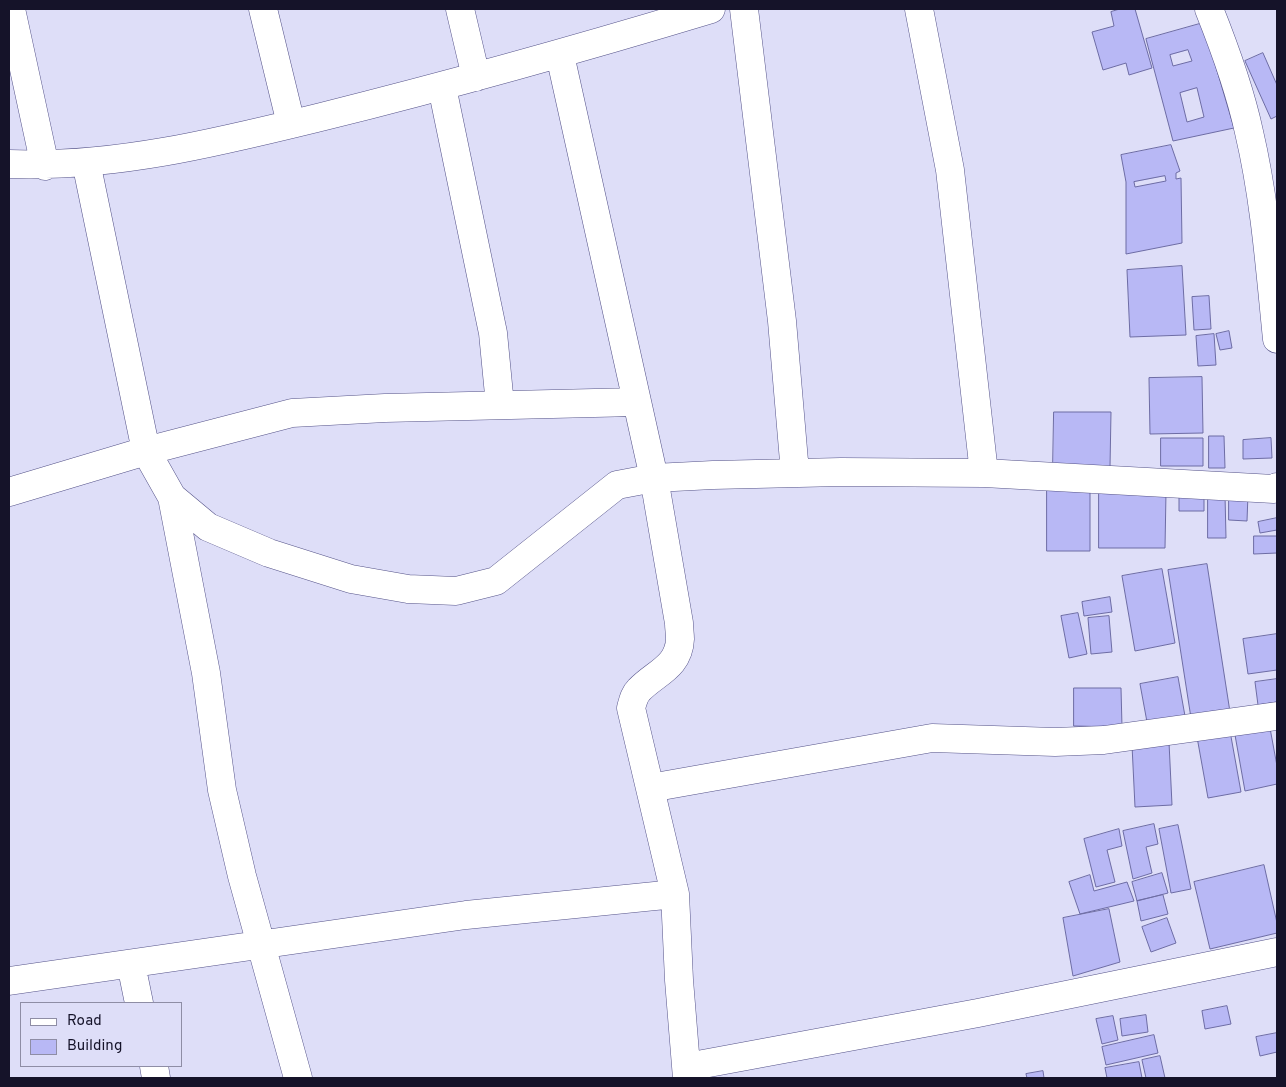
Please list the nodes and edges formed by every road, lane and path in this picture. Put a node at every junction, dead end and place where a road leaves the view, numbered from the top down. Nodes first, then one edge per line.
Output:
1 (11, 9) edge
2 (264, 9) edge
3 (460, 9) edge
4 (711, 9) edge
5 (744, 9) edge
6 (919, 9) edge
7 (1209, 9) edge
8 (664, 16) edge
9 (560, 55) junction
10 (476, 77) junction
11 (442, 87) junction
12 (291, 124) junction
13 (86, 162) junction
14 (9, 164) edge
15 (45, 166) junction
16 (1277, 339) edge
17 (636, 402) junction
18 (500, 405) junction
19 (146, 451) junction
20 (794, 473) junction
21 (984, 473) junction
22 (654, 478) junction
23 (1277, 487) edge
24 (9, 492) edge
25 (172, 497) junction
26 (1277, 716) edge
27 (650, 788) junction
28 (675, 894) junction
29 (262, 946) junction
30 (1277, 952) edge
31 (131, 964) junction
32 (9, 981) edge
33 (140, 1002) edge
34 (687, 1072) edge
35 (298, 1078) edge

1 - 15 street
2 - 12 street
3 - 10 street
4 - 8 street
5 - 20 street
6 - 21 street
7 - 16 street
8 - 9 street
9 - 10 street
9 - 17 street
10 - 11 street
11 - 12 street
11 - 18 street
12 - 13 street
13 - 15 street
13 - 19 street
14 - 15 street
17 - 18 street
17 - 22 street
18 - 19 street
19 - 24 street
19 - 25 street
20 - 21 street
20 - 22 street
21 - 23 street
22 - 25 street
22 - 27 street
25 - 29 street
26 - 27 street
27 - 28 street
28 - 29 street
28 - 34 street
29 - 31 street
29 - 35 street
30 - 34 street
31 - 32 street
31 - 33 street

